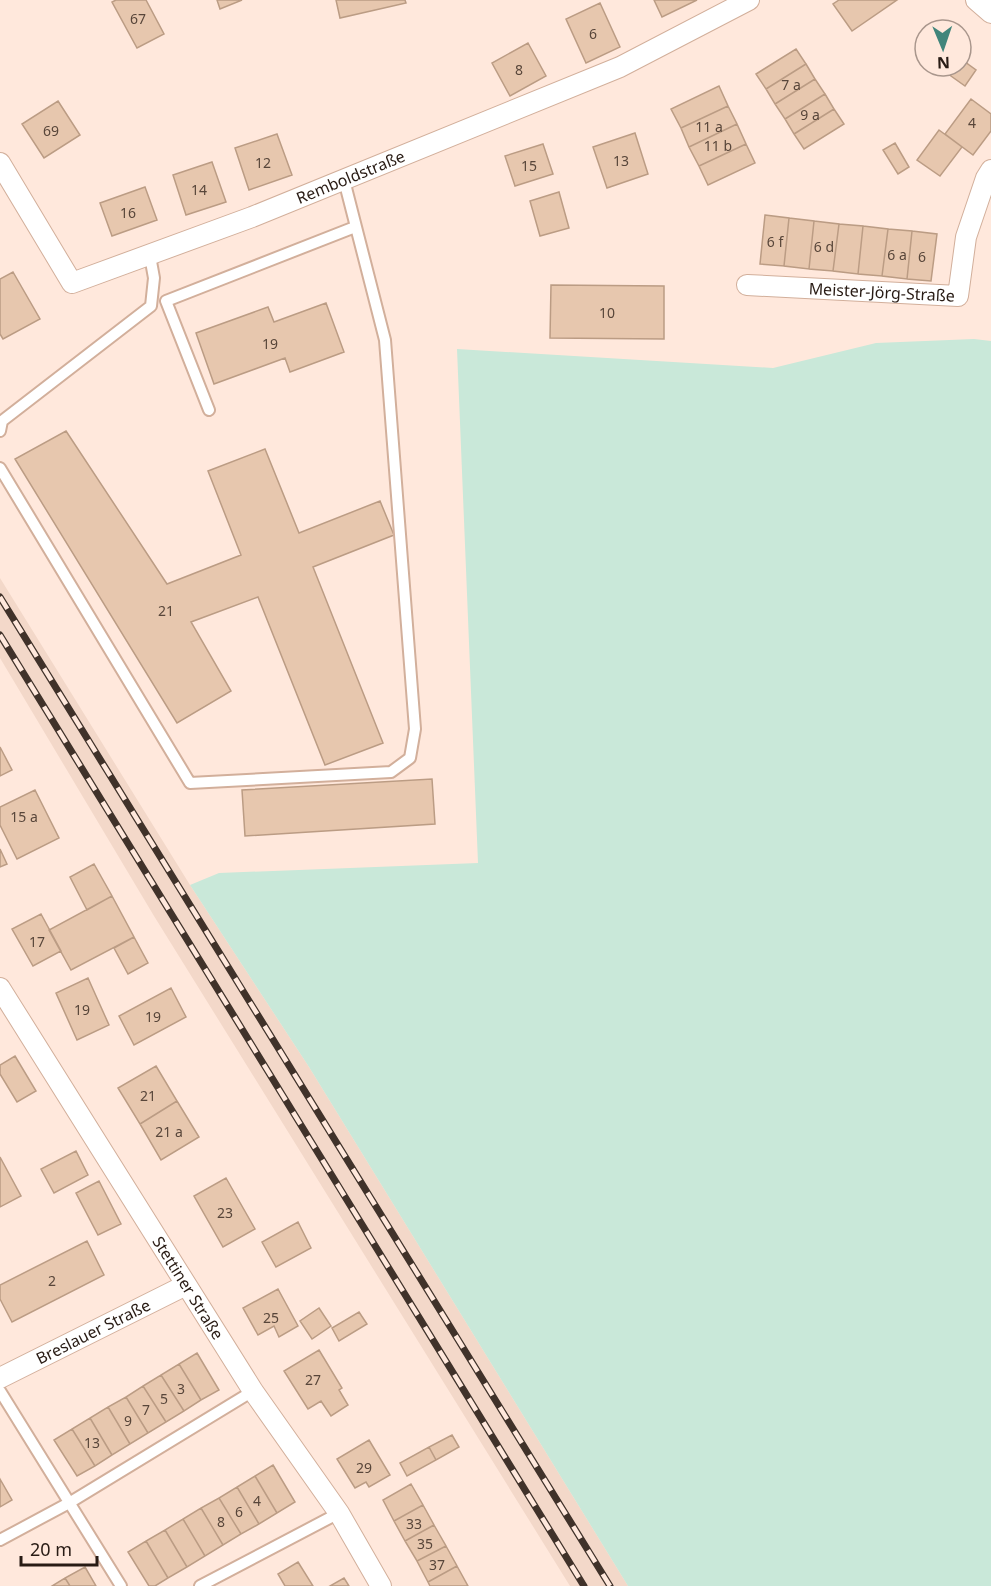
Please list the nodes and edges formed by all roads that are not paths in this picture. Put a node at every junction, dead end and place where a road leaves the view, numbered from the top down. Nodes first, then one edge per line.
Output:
1 (749, 0) edge
2 (976, 0) edge
3 (991, 13) edge
4 (0, 164) edge
5 (991, 170) edge
6 (344, 180) junction
7 (355, 227) junction
8 (150, 256) junction
9 (747, 285) dead end
10 (166, 301) junction
11 (151, 306) junction
12 (209, 410) dead end
13 (0, 431) edge
14 (0, 468) edge
15 (0, 988) edge
16 (186, 1284) junction
17 (0, 1378) edge
18 (0, 1391) edge
19 (253, 1391) junction
20 (69, 1503) junction
21 (339, 1513) junction
22 (0, 1540) edge
23 (121, 1586) edge
24 (200, 1586) edge
25 (381, 1586) edge

1 - 6 street, Remboldstraße
2 - 3 street
4 - 8 street, Remboldstraße
5 - 9 street, Meister-Jörg-Straße
6 - 7 lane
6 - 8 street, Remboldstraße
7 - 10 lane
7 - 14 lane
8 - 11 lane
10 - 11 lane
10 - 12 lane
11 - 13 lane
15 - 16 street, Stettiner Straße
16 - 17 street, Breslauer Straße
16 - 19 street, Stettiner Straße
18 - 20 lane
19 - 20 lane
19 - 21 street, Stettiner Straße
20 - 22 lane
20 - 23 lane
21 - 24 lane
21 - 25 street, Stettiner Straße

